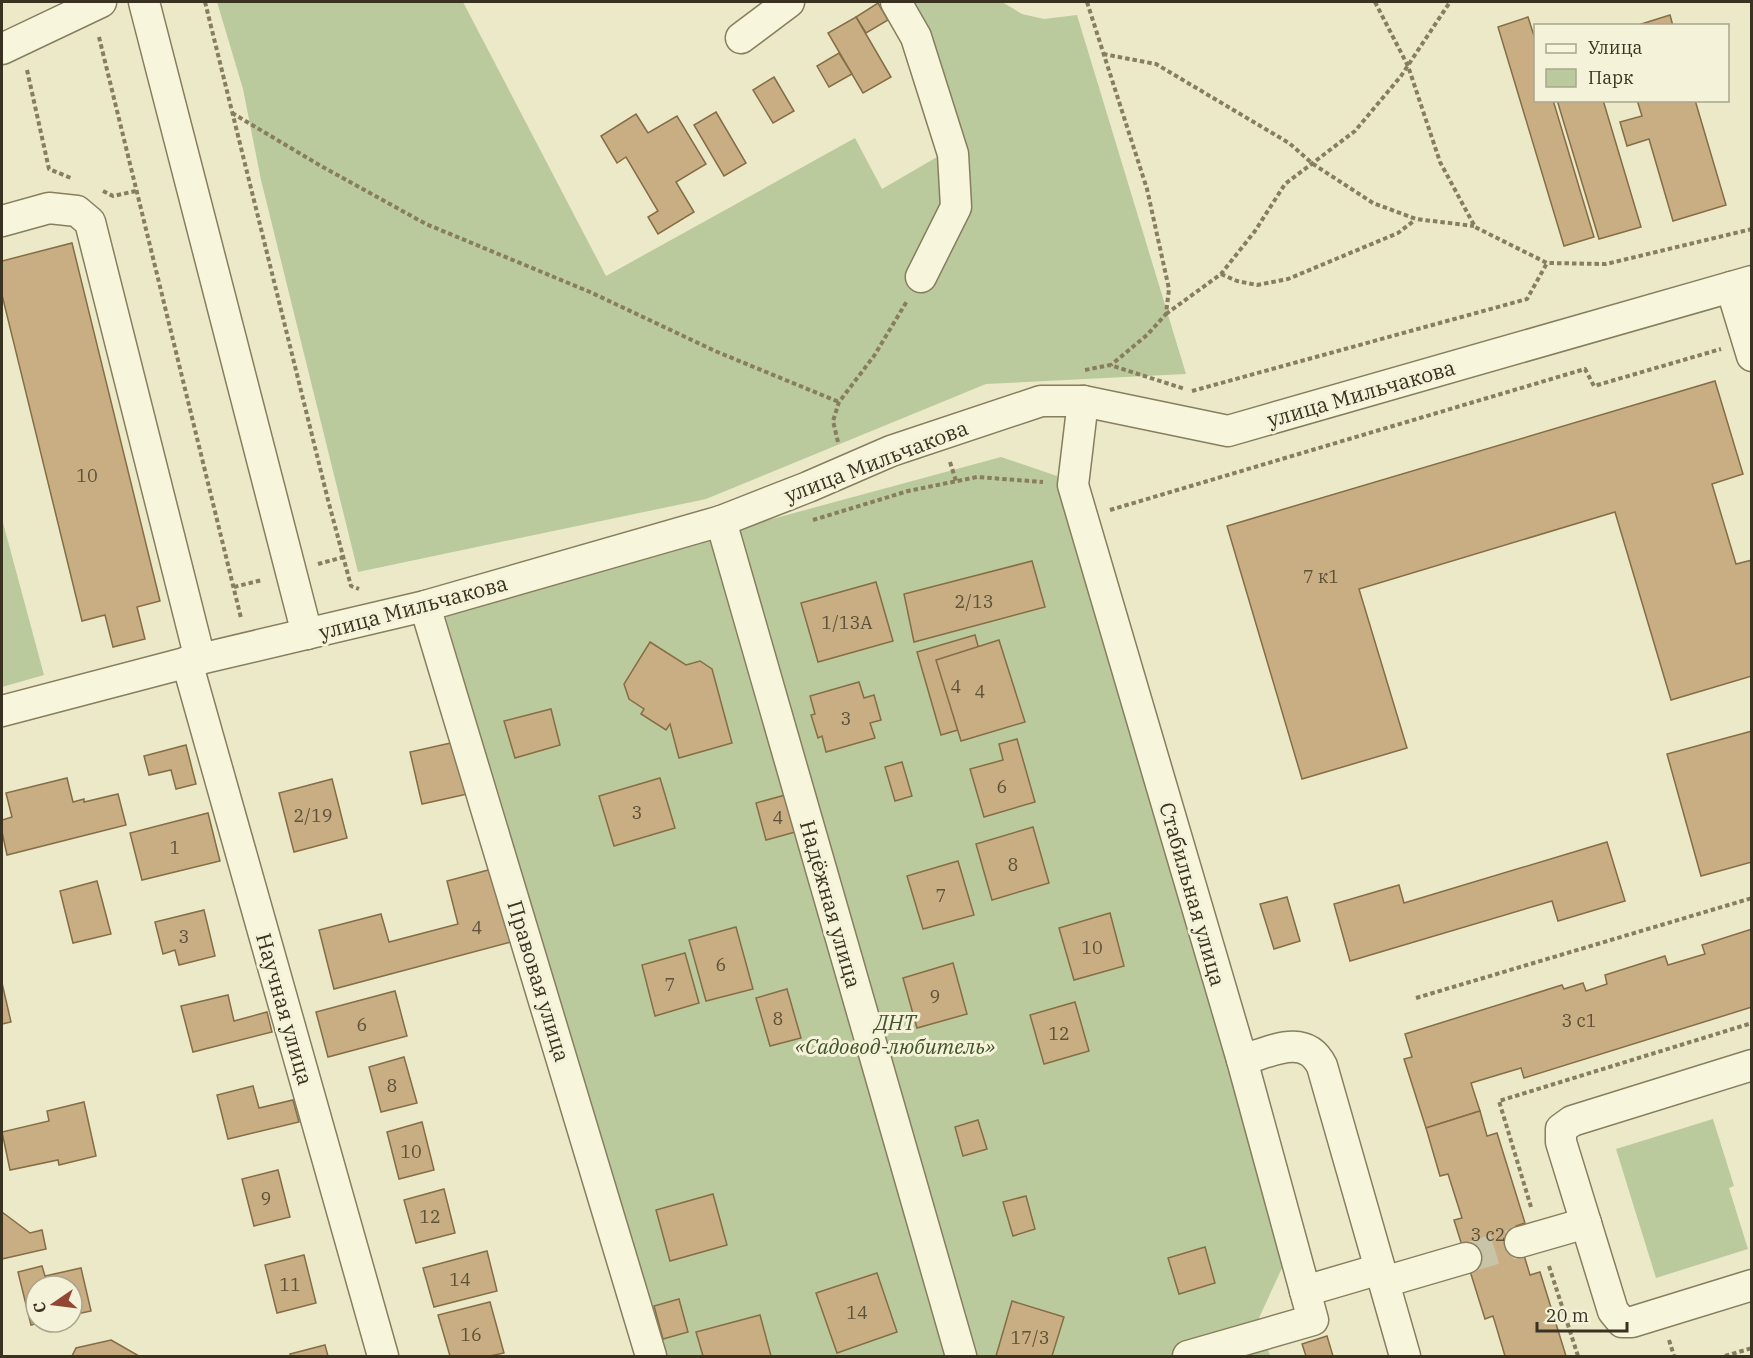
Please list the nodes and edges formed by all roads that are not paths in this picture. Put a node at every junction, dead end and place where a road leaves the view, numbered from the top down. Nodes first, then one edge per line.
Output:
1 (101, 2) edge
2 (144, 2) edge
3 (789, 2) edge
4 (896, 2) edge
5 (741, 38) dead end
6 (13, 55) edge
7 (2, 221) edge
8 (921, 277) road end
9 (1741, 284) edge
10 (1739, 352) edge
11 (1083, 400) junction
12 (721, 522) junction
13 (425, 606) junction
14 (308, 634) junction
15 (194, 661) junction
16 (2, 711) edge
17 (1242, 1060) junction
18 (1752, 1065) edge
19 (1586, 1223) junction
20 (1520, 1242) tunnel mouth
21 (1466, 1258) tunnel mouth
22 (1382, 1275) junction
23 (1752, 1285) edge
24 (1305, 1291) junction
25 (1275, 1344) edge
26 (383, 1356) edge
27 (651, 1356) edge
28 (961, 1356) edge
29 (1188, 1356) edge
30 (1406, 1356) edge

1 - 6 street
2 - 14 street
3 - 5 street
4 - 8 street
7 - 15 street, Научная улица
9 - 10 street
9 - 11 street, улица Мильчакова
11 - 12 street, улица Мильчакова
11 - 17 street, Стабильная улица
12 - 13 street, улица Мильчакова
12 - 28 street, Надёжная улица
13 - 14 street, улица Мильчакова
13 - 27 street, Правовая улица
14 - 15 street, улица Мильчакова
15 - 16 street, улица Мильчакова
15 - 26 street, Научная улица
17 - 22 street
17 - 24 street, Стабильная улица
18 - 19 street
19 - 20 street
19 - 23 street
21 - 22 street
22 - 24 street
22 - 30 street
24 - 25 street, Стабильная улица
25 - 29 street

